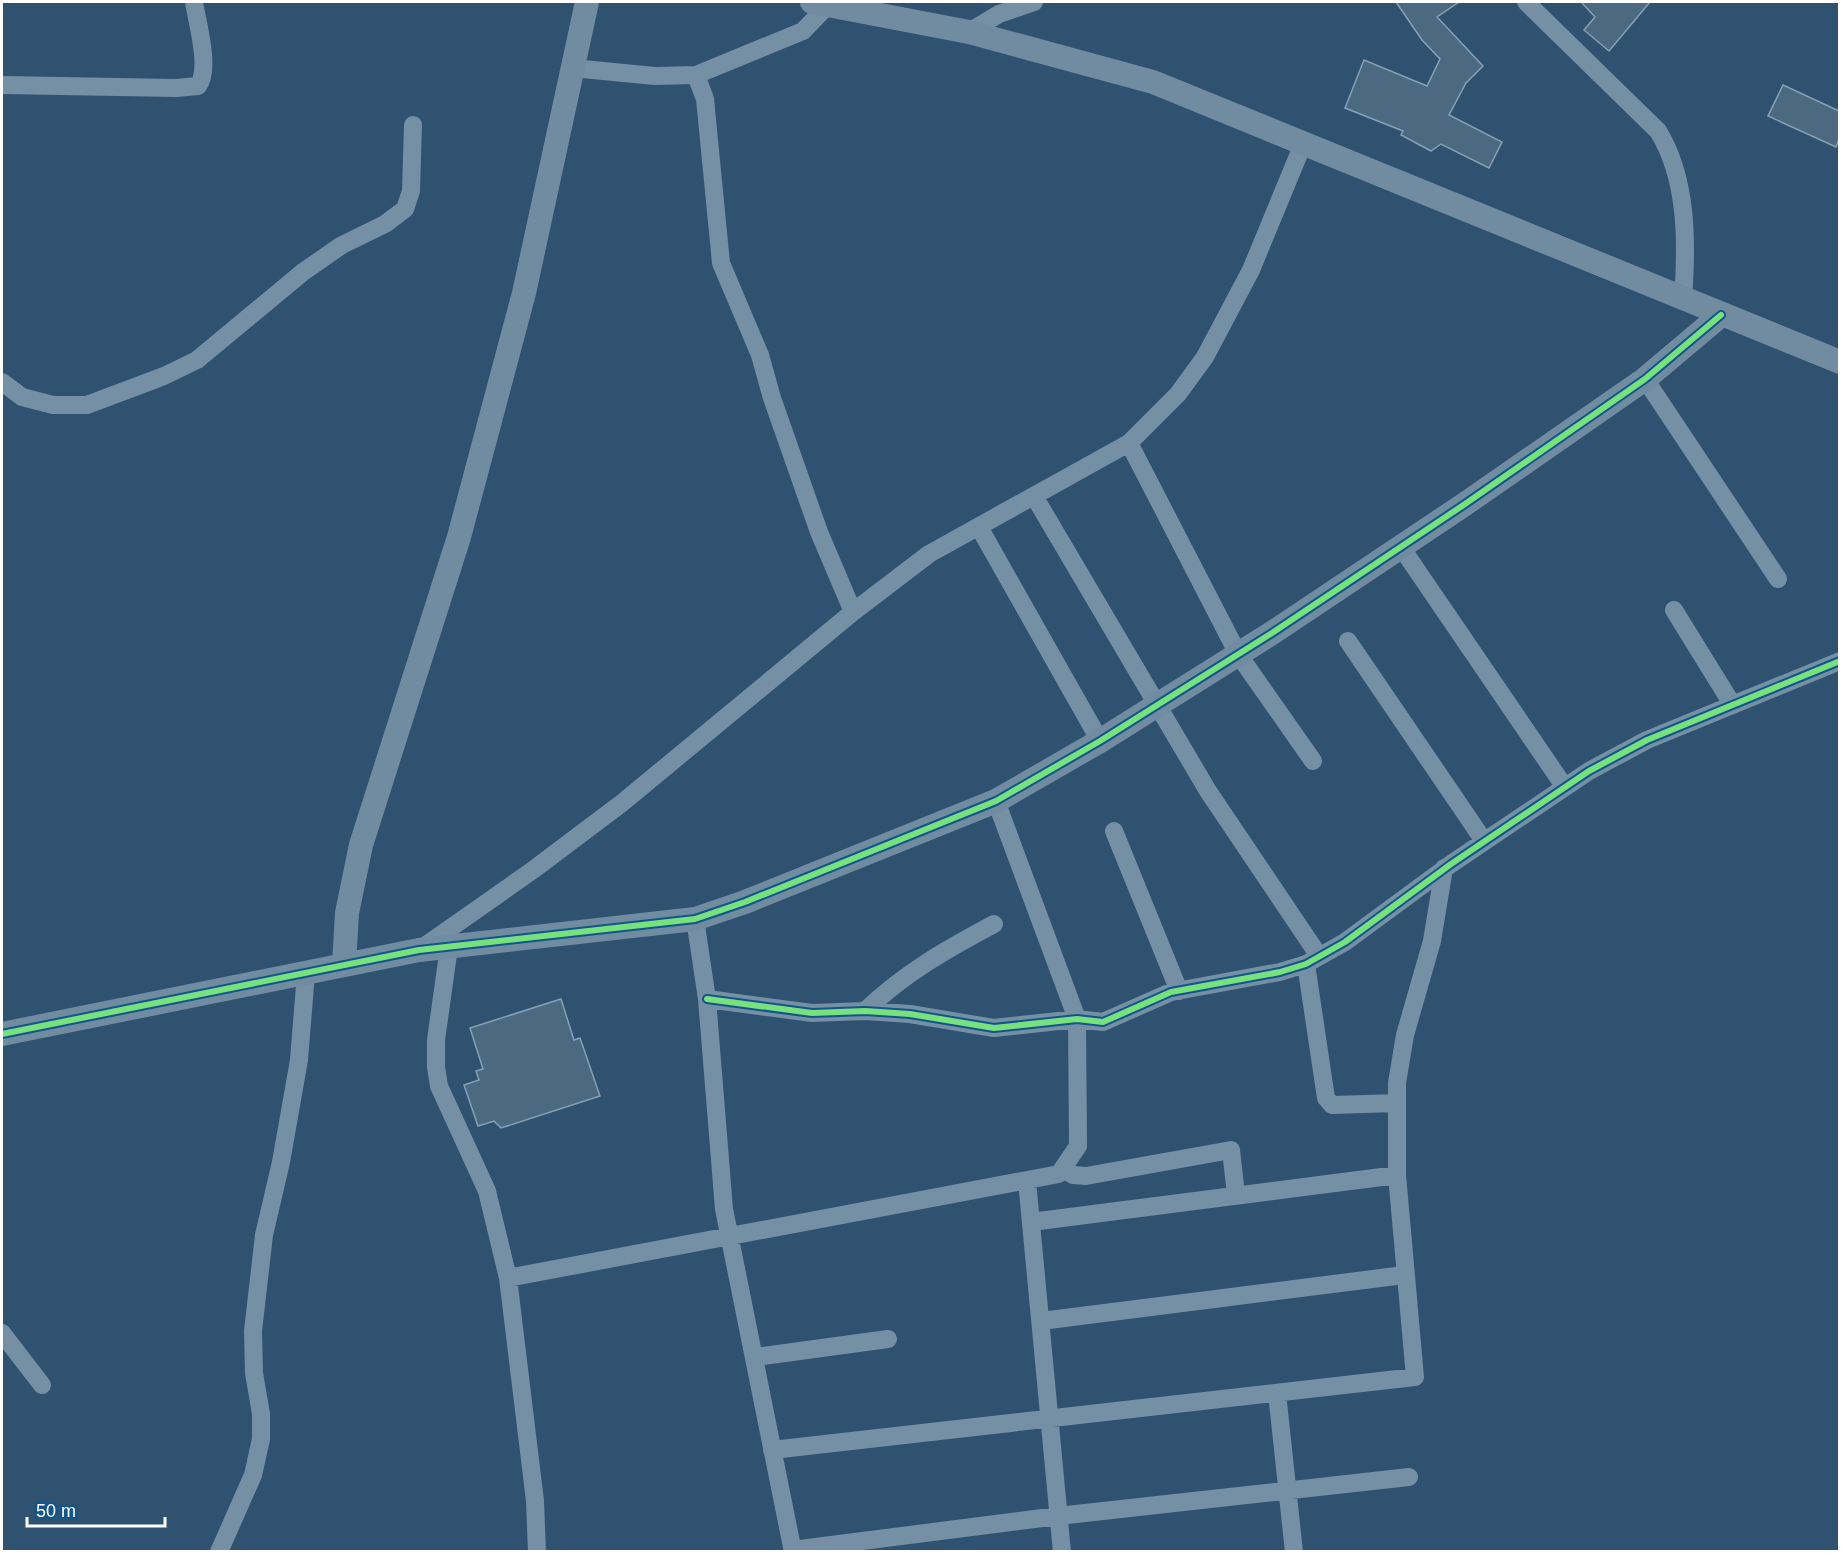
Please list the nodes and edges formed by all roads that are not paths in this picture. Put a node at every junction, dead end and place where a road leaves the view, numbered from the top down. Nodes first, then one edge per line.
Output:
1 (194, 2) edge
2 (587, 2) edge
3 (1034, 2) edge
4 (1526, 2) edge
5 (821, 3) edge
6 (969, 32) junction
7 (572, 68) junction
8 (696, 75) junction
9 (2, 85) edge
10 (413, 125) dead end
11 (1303, 144) junction
12 (1683, 299) junction
13 (1721, 315) junction
14 (1839, 362) edge
15 (1645, 379) junction
16 (2, 382) edge
17 (1129, 443) junction
18 (1034, 496) junction
19 (979, 527) junction
20 (1401, 547) junction
21 (1778, 579) dead end
22 (1674, 610) dead end
23 (853, 612) junction
24 (1348, 641) dead end
25 (1238, 654) junction
26 (1839, 661) edge
27 (1732, 704) junction
28 (1157, 705) junction
29 (1100, 741) junction
30 (1313, 761) dead end
31 (1564, 786) junction
32 (996, 801) junction
33 (1114, 831) dead end
34 (1484, 841) junction
35 (1444, 868) junction
36 (694, 919) junction
37 (994, 924) dead end
38 (449, 947) junction
39 (419, 950) junction
40 (1313, 960) junction
41 (344, 964) junction
42 (306, 973) junction
43 (1179, 991) junction
44 (707, 999) junction
45 (864, 1011) junction
46 (1077, 1019) junction
47 (2, 1034) edge
48 (1397, 1103) junction
49 (1065, 1169) junction
50 (1397, 1175) junction
51 (1027, 1180) junction
52 (1236, 1195) junction
53 (1030, 1222) junction
54 (729, 1238) junction
55 (1404, 1275) junction
56 (508, 1278) junction
57 (1041, 1321) junction
58 (2, 1333) edge
59 (888, 1339) dead end
60 (754, 1357) junction
61 (42, 1385) dead end
62 (1277, 1393) junction
63 (1050, 1419) junction
64 (772, 1450) junction
65 (1409, 1477) dead end
66 (1288, 1490) junction
67 (1058, 1516) junction
68 (219, 1551) edge
69 (537, 1551) edge
70 (793, 1551) edge
71 (1062, 1551) edge
72 (1294, 1551) edge

1 - 9 street
2 - 7 street
3 - 6 street
4 - 12 street
5 - 6 street
5 - 8 street
6 - 11 street
7 - 8 street
7 - 41 street
8 - 23 street
10 - 16 street
11 - 12 street
11 - 17 street
12 - 13 street
13 - 14 street
13 - 15 street
15 - 20 street
15 - 21 street
17 - 18 street
17 - 25 street
18 - 19 street
18 - 28 street
19 - 23 street
19 - 29 street
20 - 25 street
20 - 31 street
22 - 27 street
23 - 39 street
24 - 34 street
25 - 28 street
25 - 30 street
26 - 27 street
27 - 31 street
28 - 29 street
28 - 40 street
29 - 32 street
31 - 34 street
32 - 36 street
32 - 46 street
33 - 43 street
34 - 35 street
35 - 40 street
35 - 48 street
36 - 38 street
36 - 44 street
37 - 45 street
38 - 39 street
38 - 56 street
39 - 41 street
40 - 43 street
40 - 48 street
41 - 42 street
42 - 47 street
42 - 68 street
43 - 46 street
44 - 45 street
44 - 54 street
45 - 46 street
46 - 49 street
48 - 50 street
49 - 51 street
49 - 52 street
50 - 52 street
50 - 55 street
51 - 53 street
51 - 54 street
52 - 53 street
53 - 57 street
54 - 56 street
54 - 60 street
55 - 57 street
55 - 62 street
56 - 69 street
57 - 63 street
58 - 61 street
59 - 60 street
60 - 64 street
62 - 63 street
62 - 66 street
63 - 64 street
63 - 67 street
64 - 70 street
65 - 66 street
66 - 67 street
66 - 72 street
67 - 70 street
67 - 71 street

